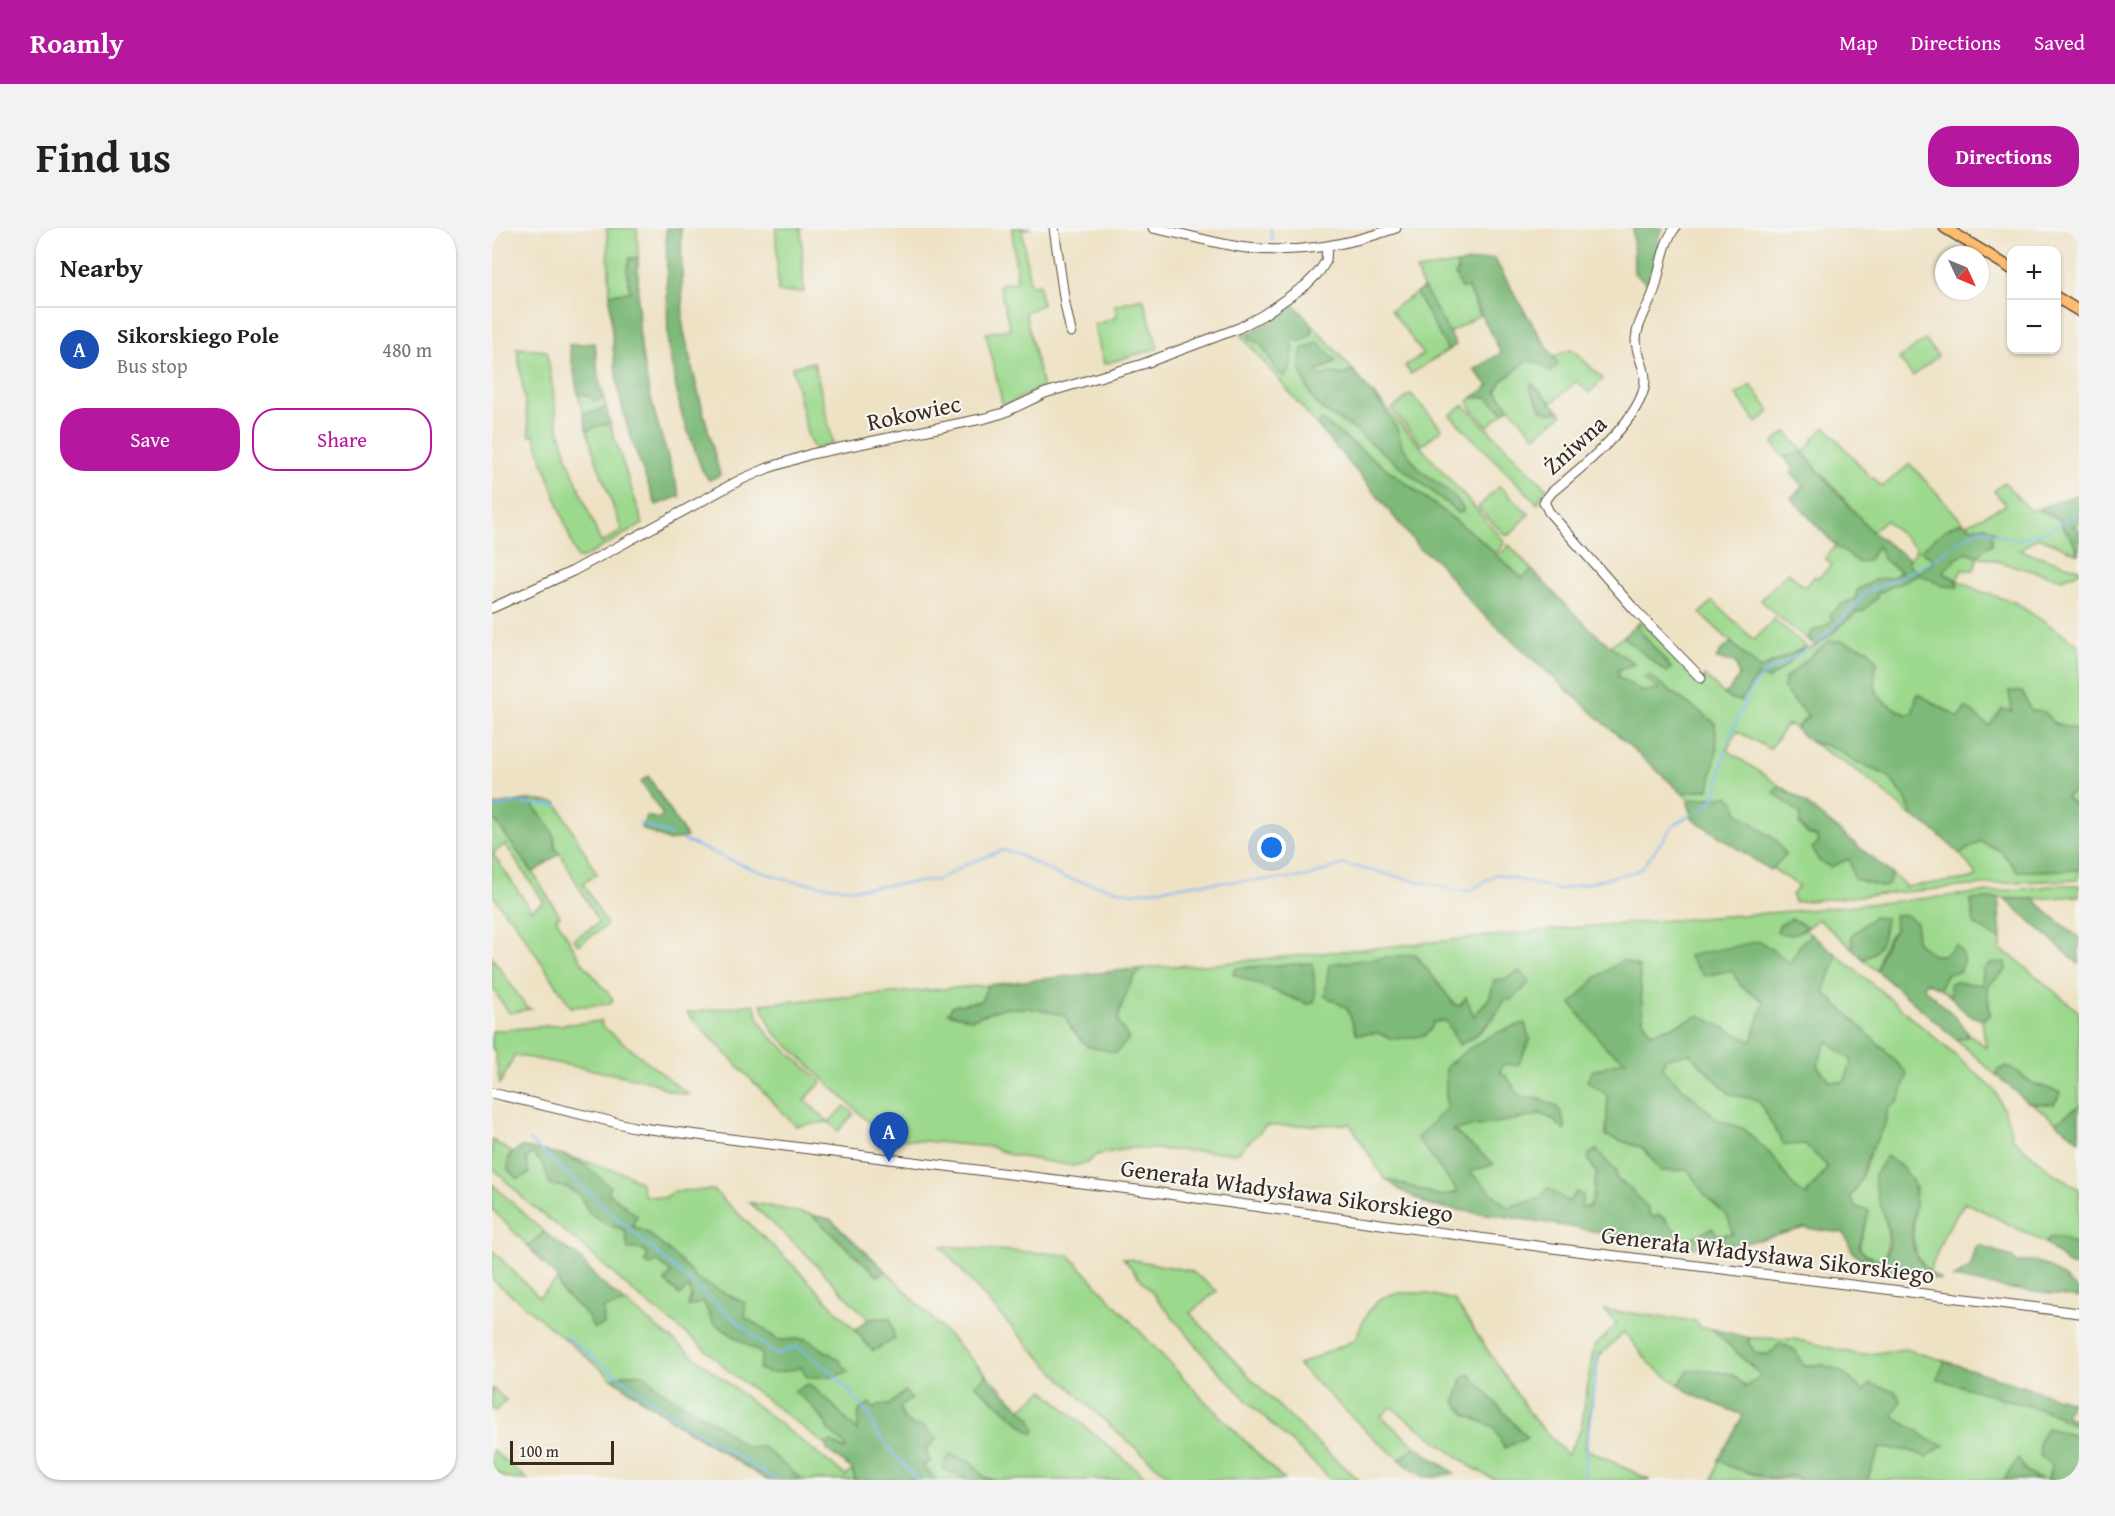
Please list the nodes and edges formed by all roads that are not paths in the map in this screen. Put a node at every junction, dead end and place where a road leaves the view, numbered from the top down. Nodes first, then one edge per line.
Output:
1 (1054, 228) edge
2 (1153, 228) edge
3 (1396, 228) edge
4 (1675, 228) edge
5 (1945, 228) edge
6 (1327, 247) junction
7 (2007, 266) edge
8 (2061, 300) edge
9 (2079, 311) edge
10 (1071, 332) dead end
11 (492, 608) edge
12 (1701, 678) dead end
13 (492, 1093) edge
14 (2079, 1313) edge

1 - 10 street
2 - 6 street
3 - 6 street
4 - 12 street, Żniwna
5 - 7 main road
6 - 11 street, Rokowiec
8 - 9 main road
13 - 14 street, Generała Władysława Sikorskiego

